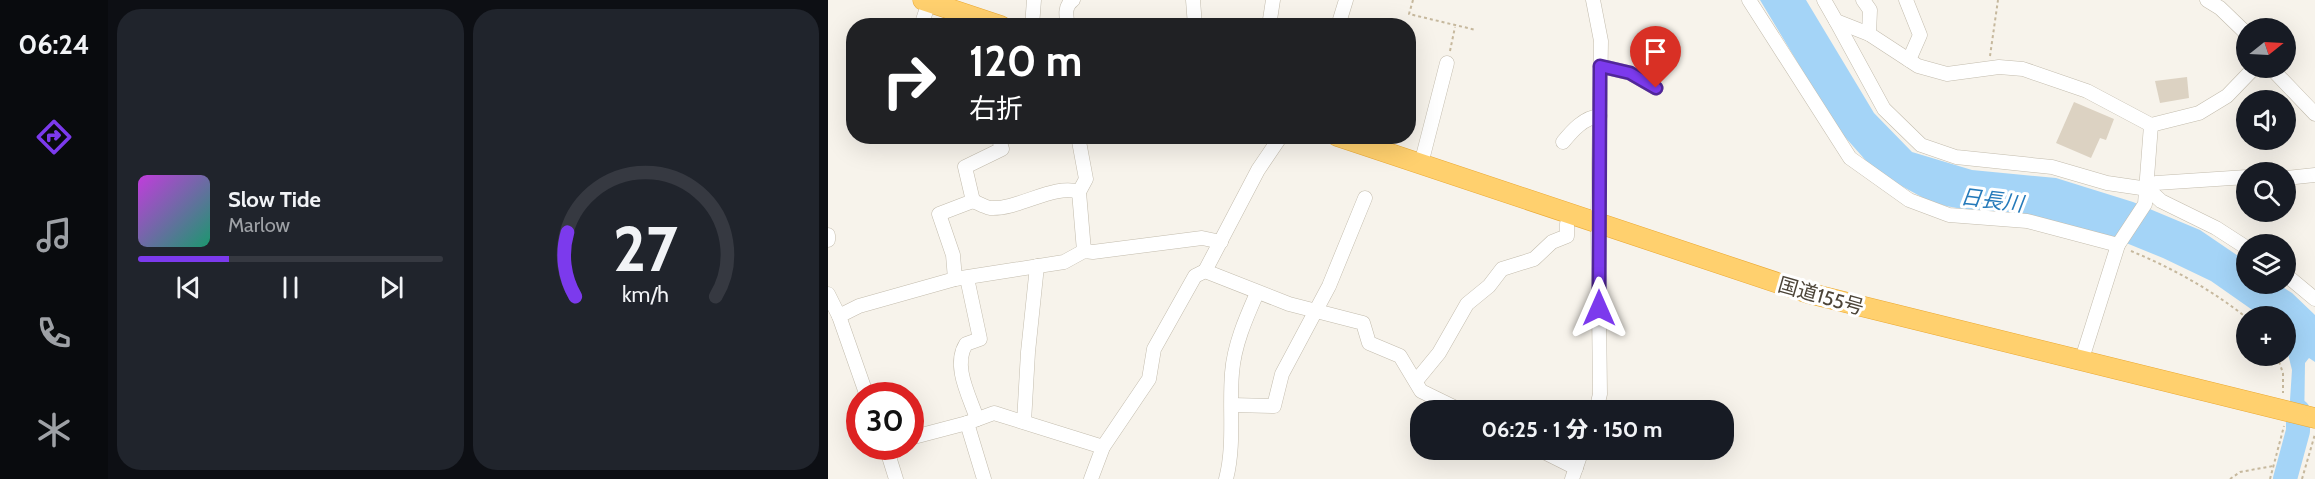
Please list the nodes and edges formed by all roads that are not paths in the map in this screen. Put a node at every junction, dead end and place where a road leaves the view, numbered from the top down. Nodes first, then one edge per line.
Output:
1 (1034, 0) edge
2 (1073, 0) edge
3 (1193, 0) edge
4 (1273, 0) edge
5 (1346, 0) edge
6 (1593, 0) edge
7 (1749, 0) edge
8 (1824, 0) edge
9 (1863, 0) edge
10 (1906, 0) edge
11 (2207, 0) edge
12 (926, 1) edge
13 (923, 18) edge
14 (977, 18) edge
15 (1033, 18) edge
16 (1067, 18) edge
17 (1194, 18) edge
18 (1270, 18) edge
19 (1340, 18) edge
20 (1836, 21) junction
21 (2236, 23) edge
22 (1869, 34) junction
23 (1909, 60) junction
24 (1447, 63) road end
25 (1600, 66) junction
26 (2244, 78) edge
27 (2282, 78) edge
28 (1656, 88) dead end
29 (2312, 104) edge
30 (1600, 116) junction
31 (2151, 126) junction
32 (1563, 142) dead end
33 (1000, 144) edge
34 (1079, 144) edge
35 (1276, 144) edge
36 (1361, 144) edge
37 (1420, 164) junction
38 (2315, 175) edge
39 (2296, 177) edge
40 (2236, 178) edge
41 (2148, 189) junction
42 (1079, 192) junction
43 (1365, 198) dead end
44 (973, 201) junction
45 (1570, 213) junction
46 (1598, 223) junction
47 (828, 235) edge
48 (828, 240) edge
49 (2236, 241) edge
50 (1221, 242) junction
51 (2118, 245) junction
52 (1084, 251) junction
53 (1036, 266) junction
54 (1205, 271) junction
55 (961, 278) junction
56 (2296, 283) edge
57 (1257, 293) junction
58 (828, 294) edge
59 (2315, 299) edge
60 (1315, 311) junction
61 (839, 316) junction
62 (2081, 362) junction
63 (1416, 381) junction
64 (862, 382) edge
65 (1440, 400) edge
66 (1599, 400) edge
67 (1232, 405) junction
68 (2315, 418) edge
69 (972, 421) junction
70 (1024, 422) junction
71 (924, 434) edge
72 (1103, 447) junction
73 (890, 460) edge
74 (1555, 460) edge
75 (1574, 473) edge
76 (896, 479) edge
77 (984, 479) edge
78 (1091, 479) edge
79 (1226, 479) edge

1 - 15 street
2 - 16 street
3 - 17 street
4 - 18 street
5 - 19 street
6 - 25 street
7 - 51 street
8 - 20 street
9 - 22 street
10 - 23 street
11 - 21 street
12 - 13 street
12 - 14 highway
20 - 22 street
20 - 41 street
22 - 23 street
23 - 31 street
24 - 37 street
25 - 28 street
25 - 30 street
26 - 31 street
27 - 29 street
30 - 32 street
30 - 46 street
31 - 41 street
33 - 44 street
34 - 42 street
35 - 50 street
36 - 37 highway, 国道155号
37 - 45 highway, 国道155号
38 - 39 street
40 - 41 street
41 - 49 street
41 - 51 street
42 - 44 street
42 - 52 street
43 - 60 street
44 - 55 street
45 - 46 highway, 国道155号
45 - 63 street
46 - 62 highway, 国道155号
46 - 66 street
47 - 48 street
50 - 52 street
50 - 54 street
51 - 62 street
52 - 53 street
53 - 55 street
53 - 70 street
54 - 57 street
54 - 72 street
55 - 61 street
55 - 69 street
56 - 59 street
57 - 60 street
57 - 67 street
58 - 61 street
60 - 63 street
60 - 67 street
61 - 64 street
62 - 68 highway, 国道155号
63 - 65 street
67 - 79 street
69 - 70 street
69 - 71 street
69 - 77 street
70 - 72 street
72 - 78 street
73 - 76 street
74 - 75 street

